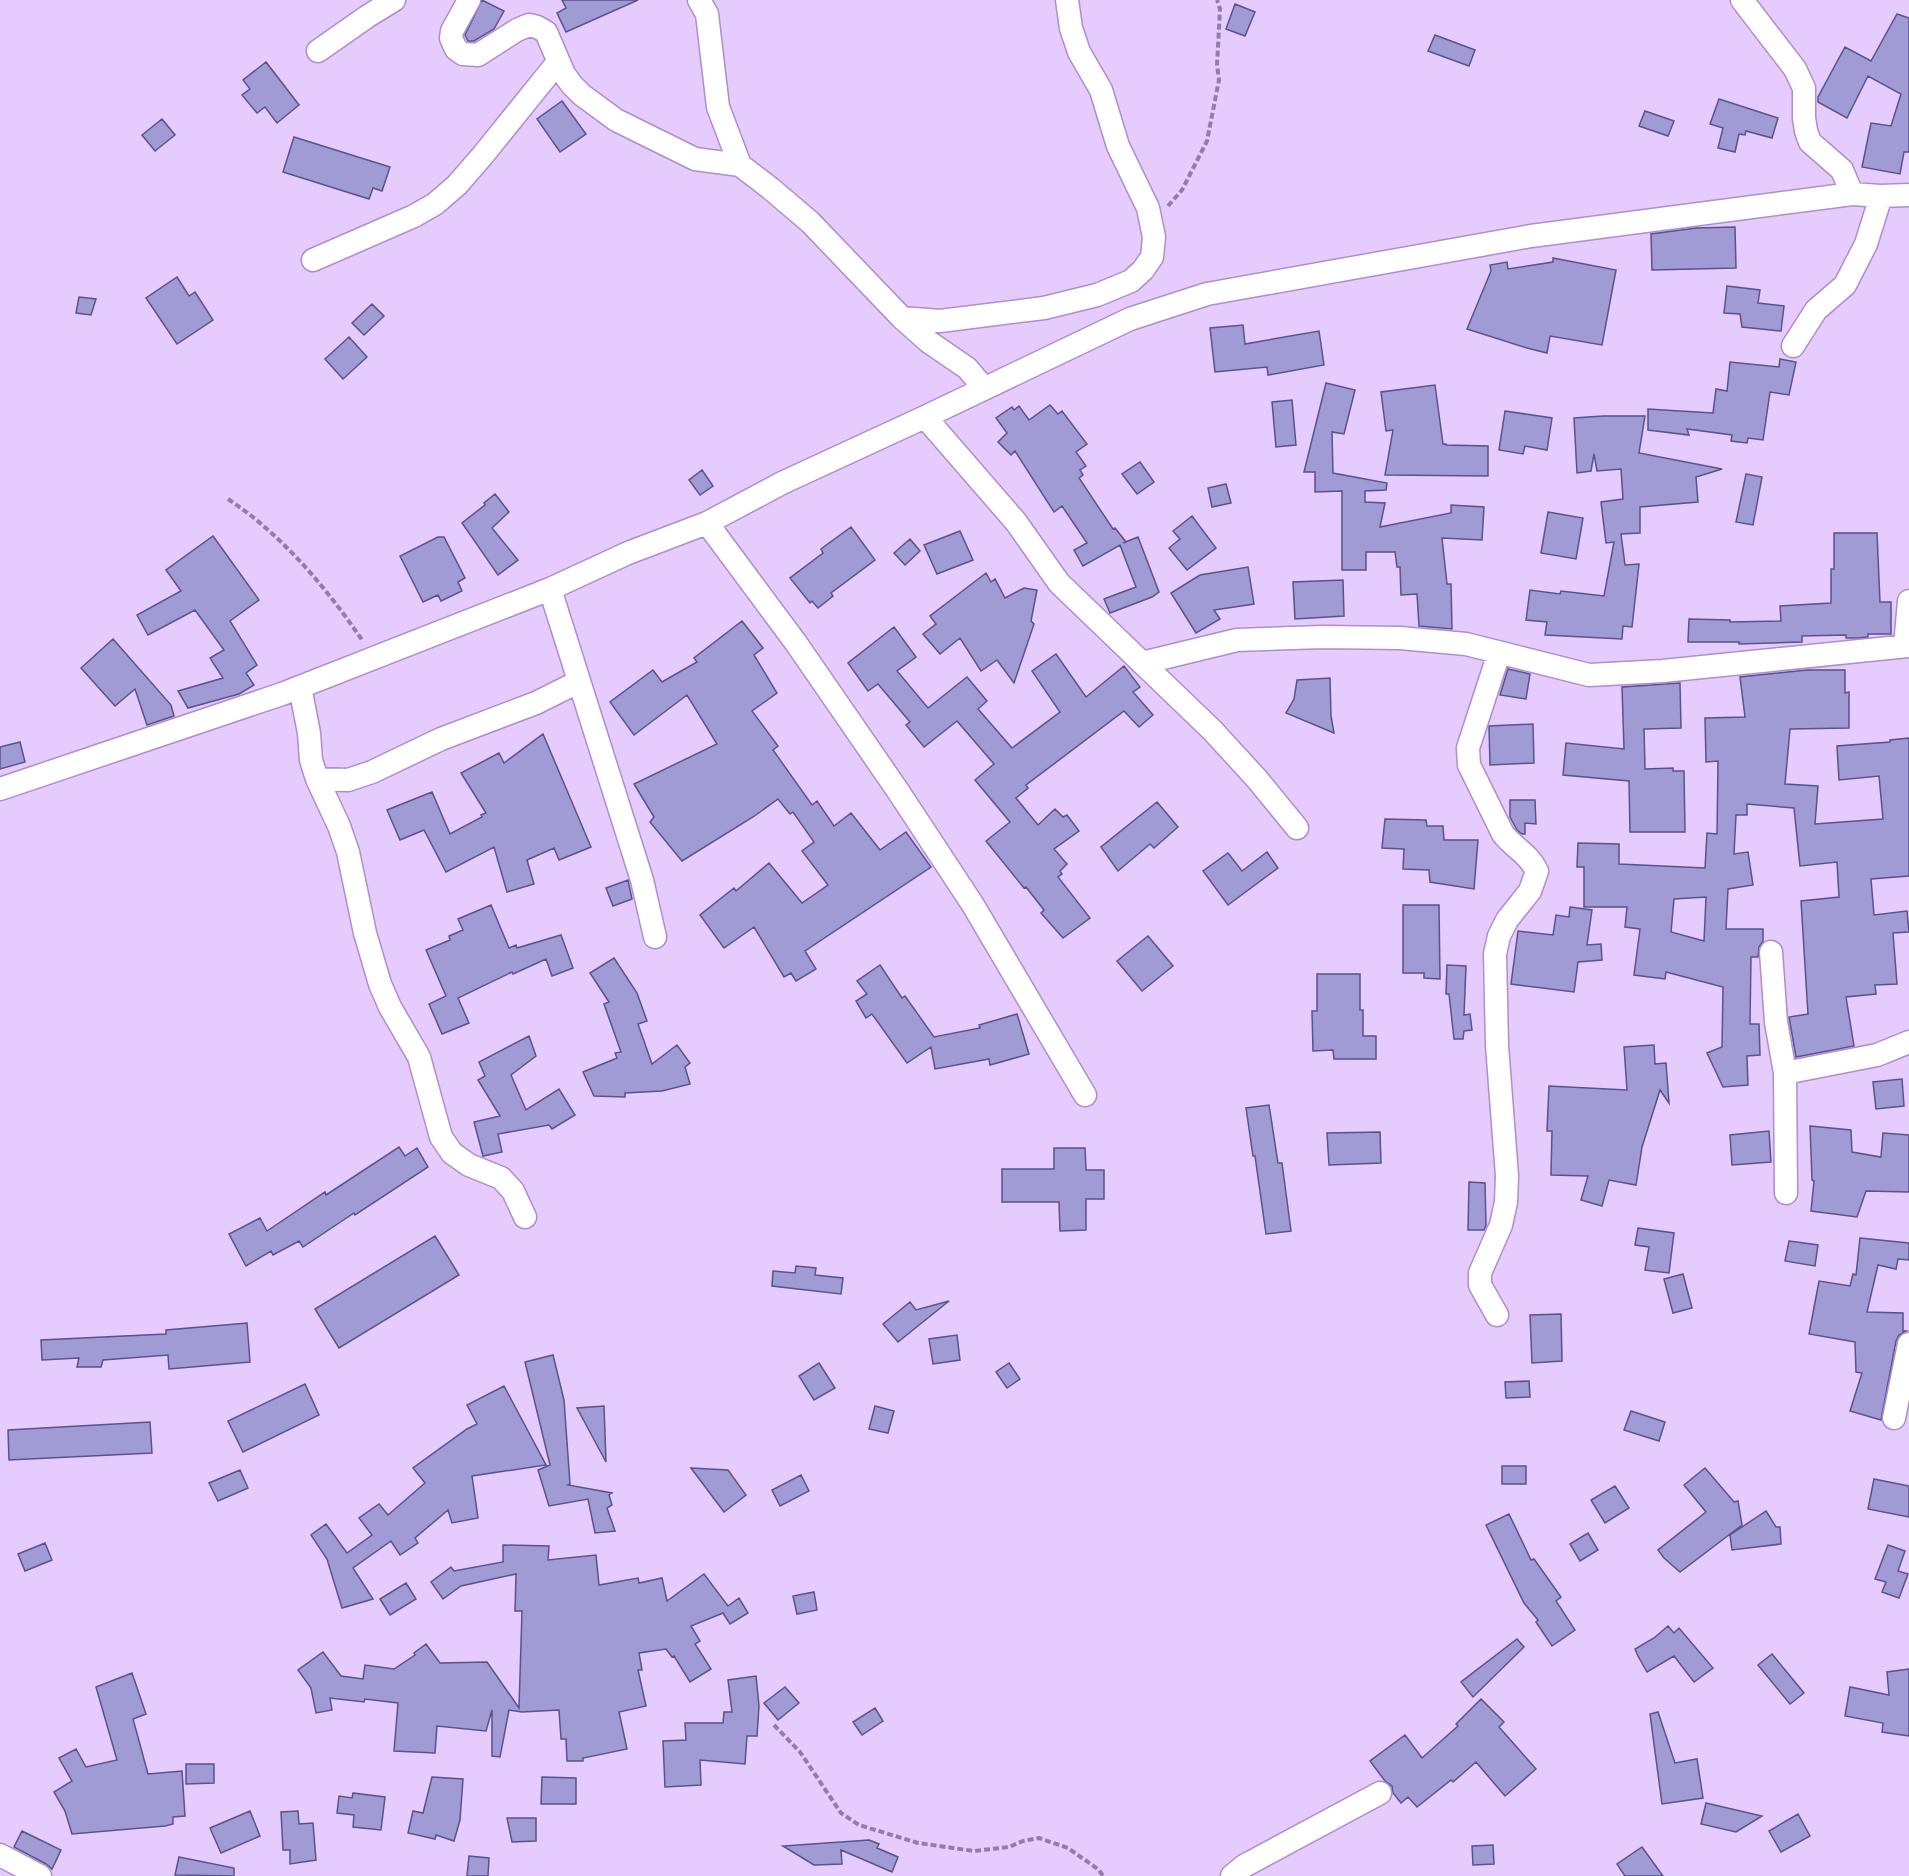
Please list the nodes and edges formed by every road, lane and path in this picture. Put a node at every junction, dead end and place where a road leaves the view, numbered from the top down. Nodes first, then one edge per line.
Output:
1 (394, 0) edge
2 (469, 0) edge
3 (699, 0) edge
4 (1067, 0) edge
5 (1217, 0) edge
6 (1742, 0) edge
7 (318, 51) dead end
8 (558, 62) junction
9 (740, 165) junction
10 (1852, 194) junction
11 (1909, 195) edge
12 (1881, 196) junction
13 (1152, 221) junction
14 (313, 260) dead end
15 (902, 318) junction
16 (1793, 346) dead end
17 (984, 388) junction
18 (925, 417) junction
19 (228, 499) dead end
20 (707, 523) junction
21 (550, 589) junction
22 (1909, 601) edge
23 (1907, 646) edge
24 (1499, 653) junction
25 (374, 658) junction
26 (1142, 663) junction
27 (578, 682) junction
28 (300, 687) junction
29 (317, 779) junction
30 (0, 789) edge
31 (1297, 828) dead end
32 (655, 938) dead end
33 (1771, 952) dead end
34 (1909, 1042) edge
35 (1785, 1073) junction
36 (1085, 1095) dead end
37 (1786, 1193) dead end
38 (525, 1217) dead end
39 (1497, 1315) dead end
40 (1909, 1344) edge
41 (1894, 1418) dead end
42 (774, 1725) dead end
43 (1380, 1793) dead end
44 (0, 1856) edge
45 (39, 1876) edge
46 (1103, 1876) edge
47 (1232, 1876) edge

1 - 7 street
2 - 8 street
3 - 9 street
4 - 13 street
5 - 13 path
6 - 10 street
8 - 9 street
8 - 14 street
9 - 15 street
10 - 12 street
10 - 17 street
11 - 12 street
12 - 16 street
13 - 15 street
15 - 17 street
17 - 18 street
18 - 20 street
18 - 26 street
19 - 25 path
20 - 21 street
20 - 36 street
21 - 25 street
21 - 27 street
22 - 23 street
23 - 24 street
24 - 26 street
24 - 39 street
25 - 28 street
26 - 31 street
27 - 29 street
27 - 32 street
28 - 29 street
28 - 30 street
29 - 38 street
33 - 35 street
34 - 35 street
35 - 37 street
40 - 41 street
42 - 46 path
43 - 47 street
44 - 45 street

